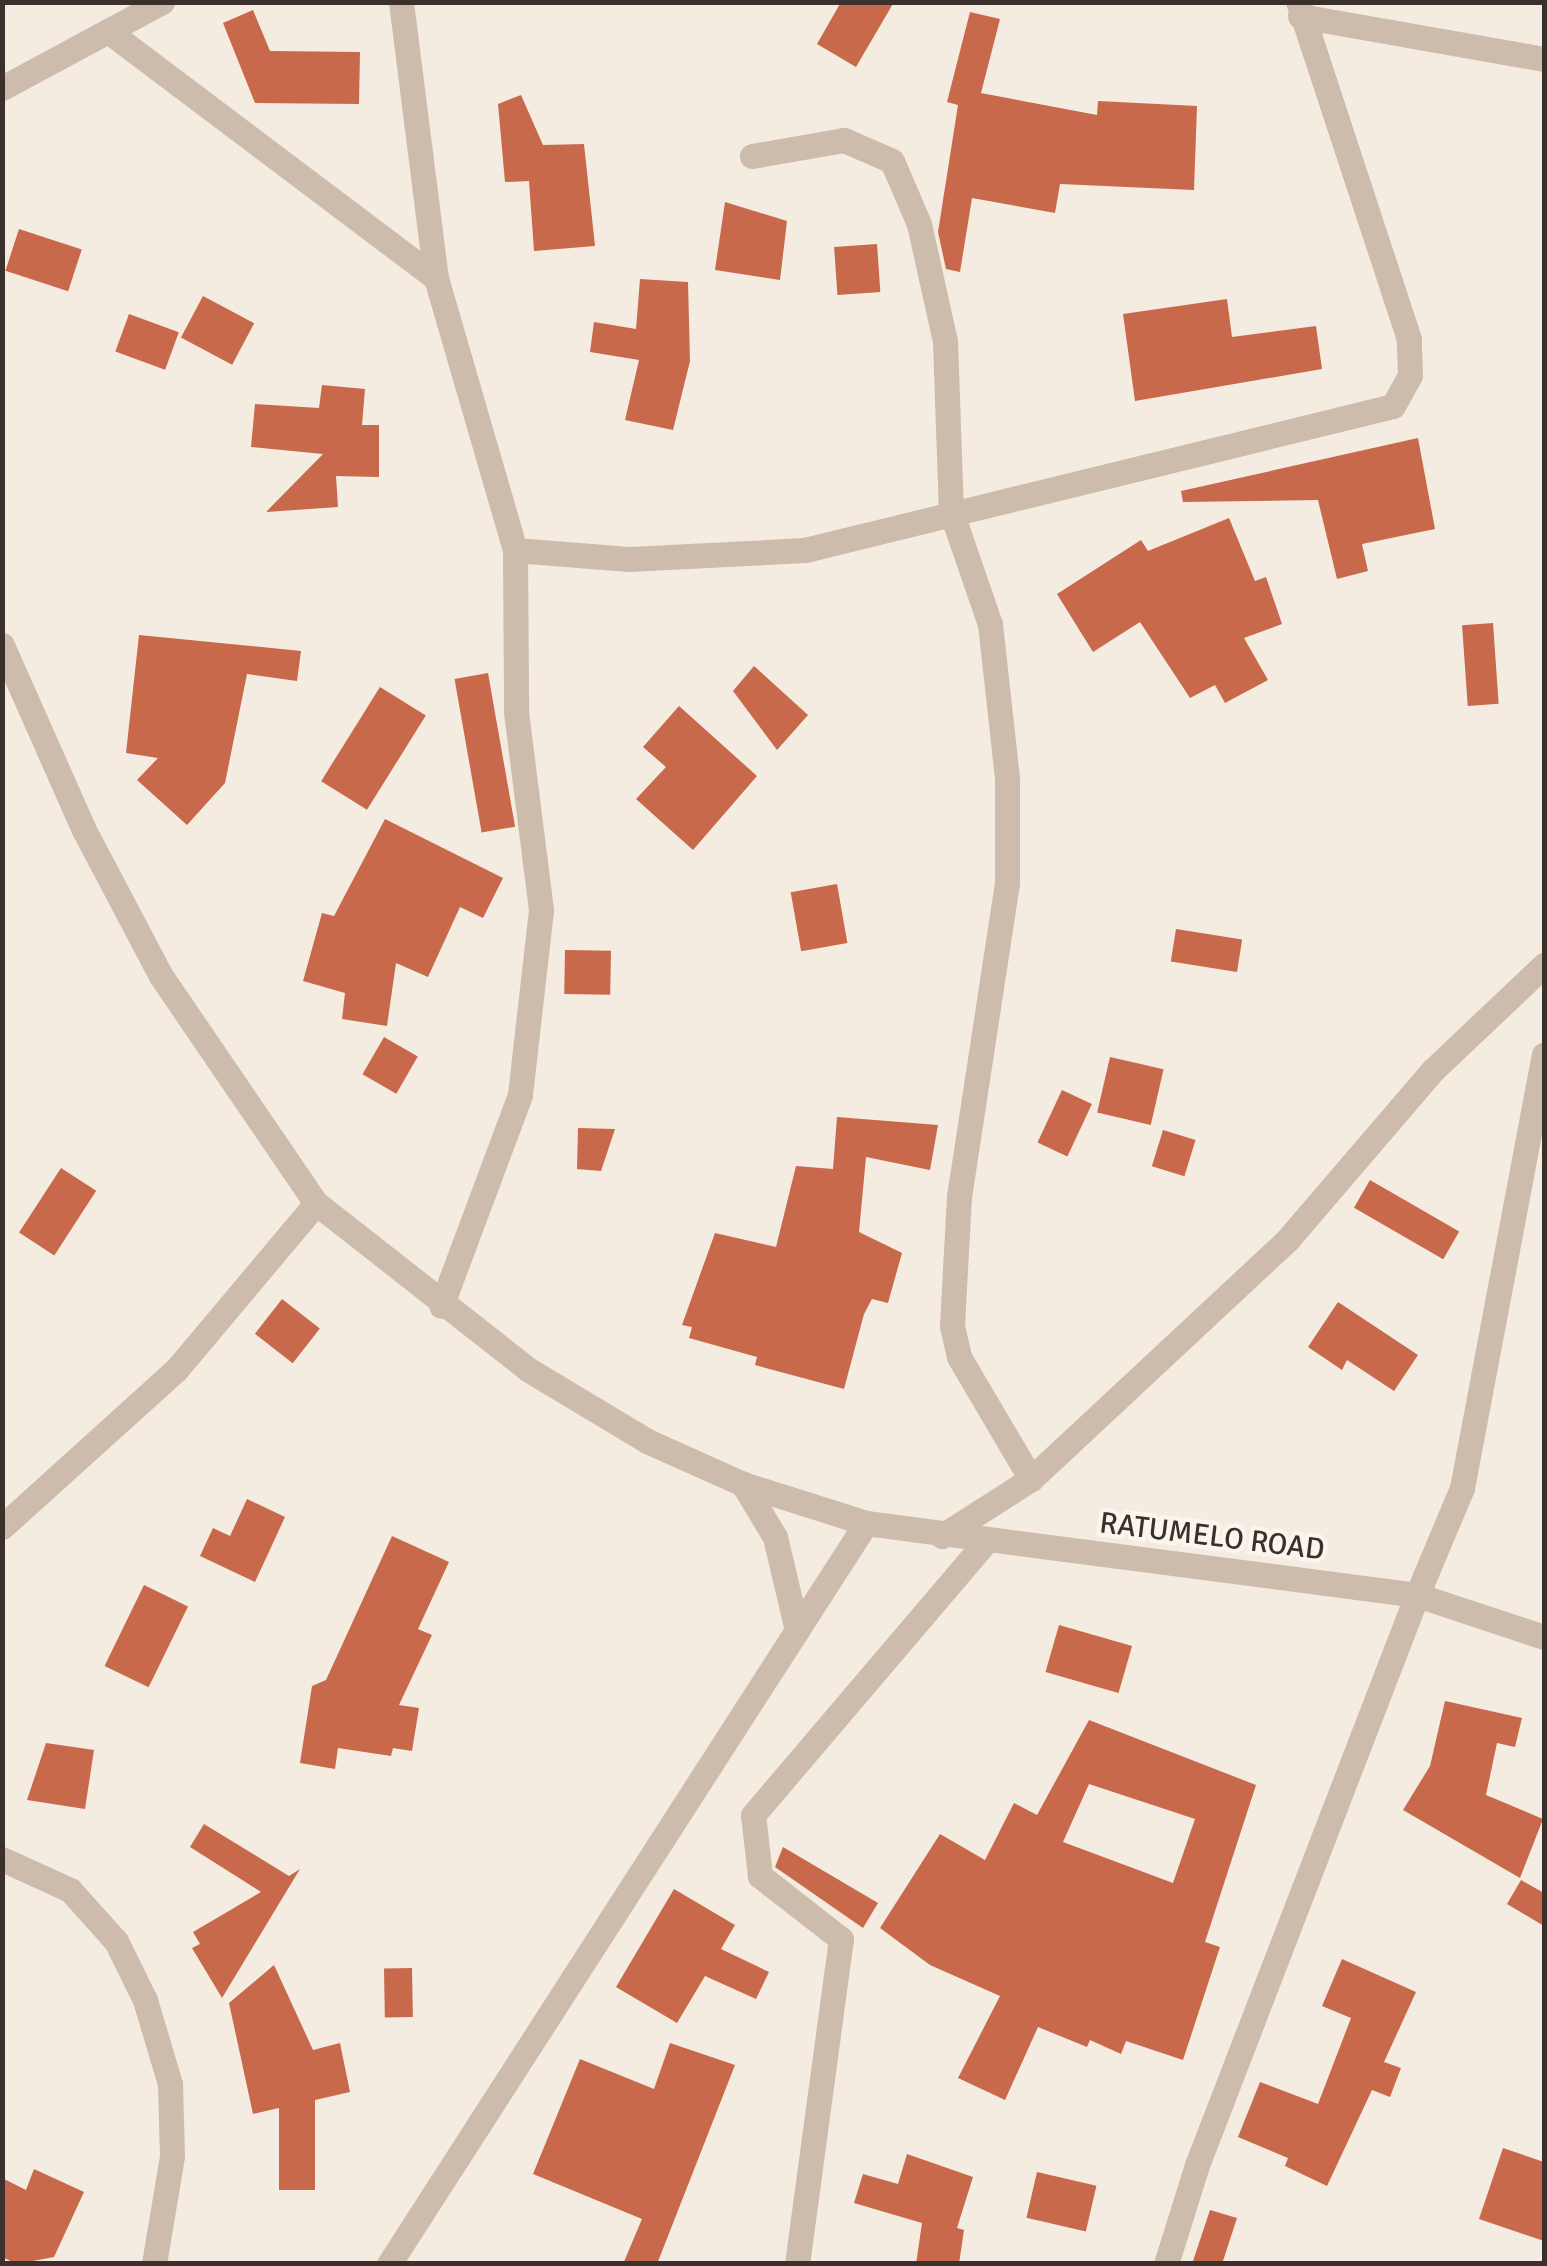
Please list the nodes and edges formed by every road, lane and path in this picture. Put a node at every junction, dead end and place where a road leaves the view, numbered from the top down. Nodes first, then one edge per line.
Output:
1 (162, 2) edge
2 (401, 2) edge
3 (1299, 9) edge
4 (112, 34) junction
5 (1544, 59) edge
6 (2, 88) edge
7 (752, 156) dead end
8 (436, 278) junction
9 (951, 511) junction
10 (515, 550) junction
11 (2, 645) edge
12 (1544, 965) edge
13 (1544, 1055) edge
14 (316, 1204) junction
15 (441, 1306) junction
16 (1031, 1479) junction
17 (743, 1484) junction
18 (866, 1523) junction
19 (2, 1527) edge
20 (942, 1536) junction
21 (986, 1542) junction
22 (1418, 1595) junction
23 (797, 1630) junction
24 (1544, 1637) edge
25 (2, 1860) edge
26 (154, 2264) edge
27 (389, 2264) edge
28 (797, 2264) edge
29 (1166, 2264) edge

1 - 4 street
2 - 8 street
3 - 5 street
3 - 9 street
4 - 6 street
4 - 8 street
7 - 9 street
8 - 10 street
9 - 10 street
9 - 16 street
10 - 15 street
11 - 14 street, RATUMELO ROAD
12 - 16 street
13 - 22 street
14 - 15 street, RATUMELO ROAD
14 - 19 street
15 - 17 street, RATUMELO ROAD
16 - 20 street
17 - 18 street, RATUMELO ROAD
17 - 23 street
18 - 20 street, RATUMELO ROAD
18 - 23 street
20 - 21 street, RATUMELO ROAD
21 - 22 street, RATUMELO ROAD
21 - 28 street
22 - 24 street, RATUMELO ROAD
22 - 29 street
23 - 27 street
25 - 26 street

